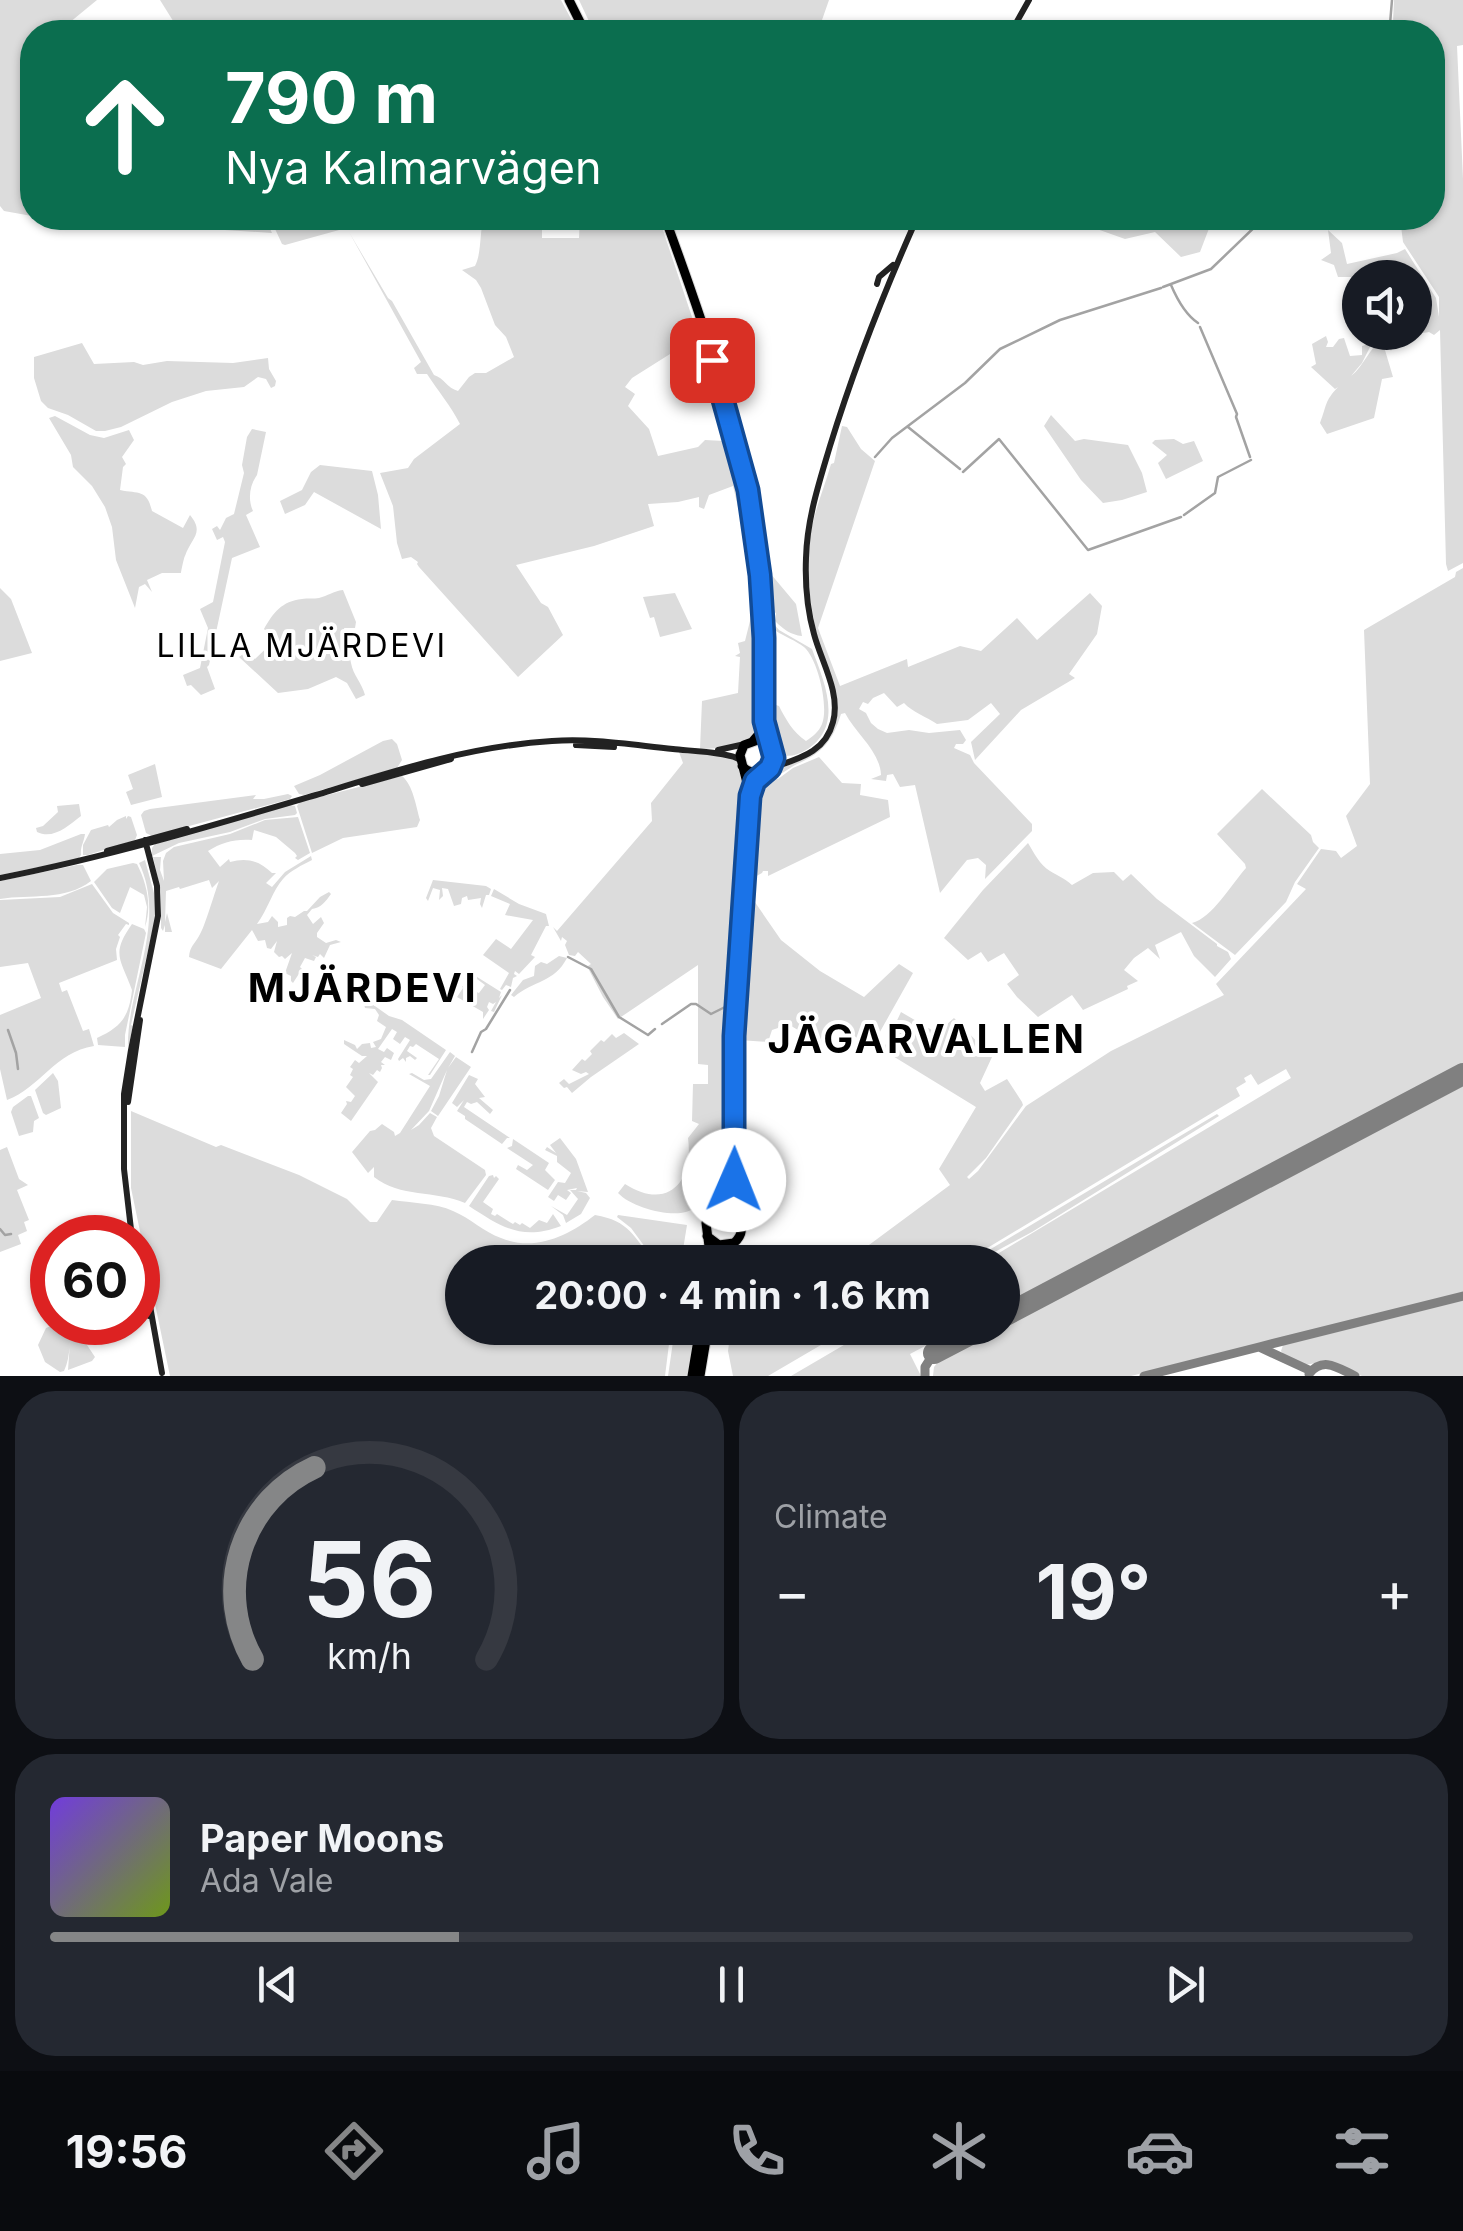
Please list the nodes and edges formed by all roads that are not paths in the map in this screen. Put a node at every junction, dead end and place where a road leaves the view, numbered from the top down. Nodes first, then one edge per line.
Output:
1 (668, 230) edge
2 (668, 230) edge
3 (909, 230) edge
4 (910, 230) edge
5 (892, 265) junction
6 (877, 284) dead end
7 (750, 742) junction
8 (772, 751) junction
9 (694, 752) junction
10 (741, 763) junction
11 (765, 772) junction
12 (750, 796) junction
13 (145, 846) junction
14 (0, 878) edge
15 (734, 1036) junction
16 (720, 1210) junction
17 (132, 1215) edge
18 (738, 1216) junction
19 (708, 1236) junction
20 (709, 1245) edge
21 (722, 1245) edge
22 (730, 1245) edge
23 (156, 1345) edge
24 (156, 1345) edge
25 (701, 1345) edge
26 (162, 1375) edge
27 (696, 1376) edge

1 - 7 main road
2 - 8 main road
3 - 5 main road
4 - 11 main road
5 - 6 main road
5 - 8 main road
7 - 8 main road
7 - 9 main road
7 - 10 main road
8 - 11 main road
9 - 10 main road
9 - 13 main road
10 - 11 main road
10 - 12 main road
11 - 12 main road
12 - 15 main road
13 - 14 main road
13 - 17 main road
15 - 16 main road
15 - 18 main road
16 - 18 main road
16 - 19 main road
18 - 22 main road
19 - 20 main road
19 - 21 main road
23 - 26 main road
24 - 26 main road
25 - 27 main road

